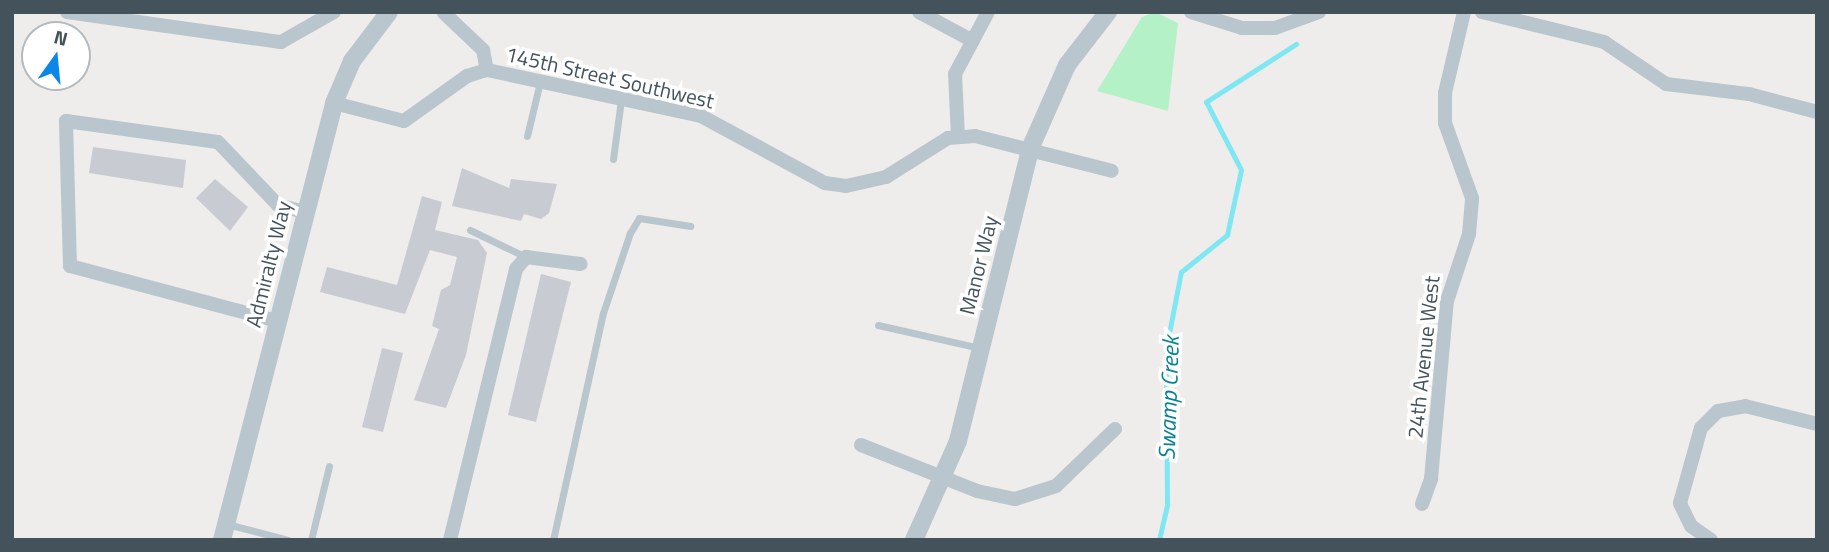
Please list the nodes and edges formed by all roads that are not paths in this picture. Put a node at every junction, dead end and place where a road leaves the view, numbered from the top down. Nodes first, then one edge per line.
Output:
1 (68, 12) edge
2 (334, 12) edge
3 (389, 12) edge
4 (919, 12) edge
5 (988, 12) edge
6 (1108, 12) edge
7 (1191, 12) edge
8 (1319, 12) edge
9 (1464, 12) edge
10 (1482, 12) edge
11 (443, 13) edge
12 (972, 41) junction
13 (487, 70) junction
14 (540, 82) junction
15 (621, 100) junction
16 (334, 103) junction
17 (1817, 112) edge
18 (527, 136) dead end
19 (958, 137) junction
20 (1030, 149) junction
21 (613, 159) dead end
22 (1112, 172) dead end
23 (304, 212) junction
24 (690, 226) dead end
25 (470, 230) dead end
26 (526, 257) junction
27 (581, 264) dead end
28 (277, 321) junction
29 (878, 325) dead end
30 (981, 349) junction
31 (1817, 424) edge
32 (1115, 429) dead end
33 (862, 444) dead end
34 (329, 466) dead end
35 (946, 480) junction
36 (1422, 504) dead end
37 (224, 532) edge
38 (288, 540) edge
39 (311, 540) edge
40 (450, 540) edge
41 (553, 540) edge
42 (914, 540) edge
43 (1711, 540) edge

1 - 2 street
3 - 16 street, Admiralty Way
4 - 12 street
5 - 12 street
6 - 20 street, Manor Way
7 - 8 street
9 - 36 street, 24th Avenue West
10 - 17 street
11 - 13 street, 145th Street Southwest
12 - 19 street
13 - 14 street, 145th Street Southwest
13 - 16 street, 145th Street Southwest
14 - 15 street, 145th Street Southwest
14 - 18 lane
15 - 19 street, 145th Street Southwest
15 - 21 lane
16 - 23 street, Admiralty Way
19 - 20 street, 145th Street Southwest
20 - 22 street, 145th Street Southwest
20 - 30 street, Manor Way
23 - 28 street, Admiralty Way
23 - 28 street
24 - 41 lane
25 - 26 lane
26 - 27 street
26 - 40 street
28 - 37 street, Admiralty Way
29 - 30 lane
30 - 35 street, Manor Way
31 - 43 street
32 - 35 street
33 - 35 street
34 - 39 lane
35 - 42 street, Manor Way
37 - 38 lane

